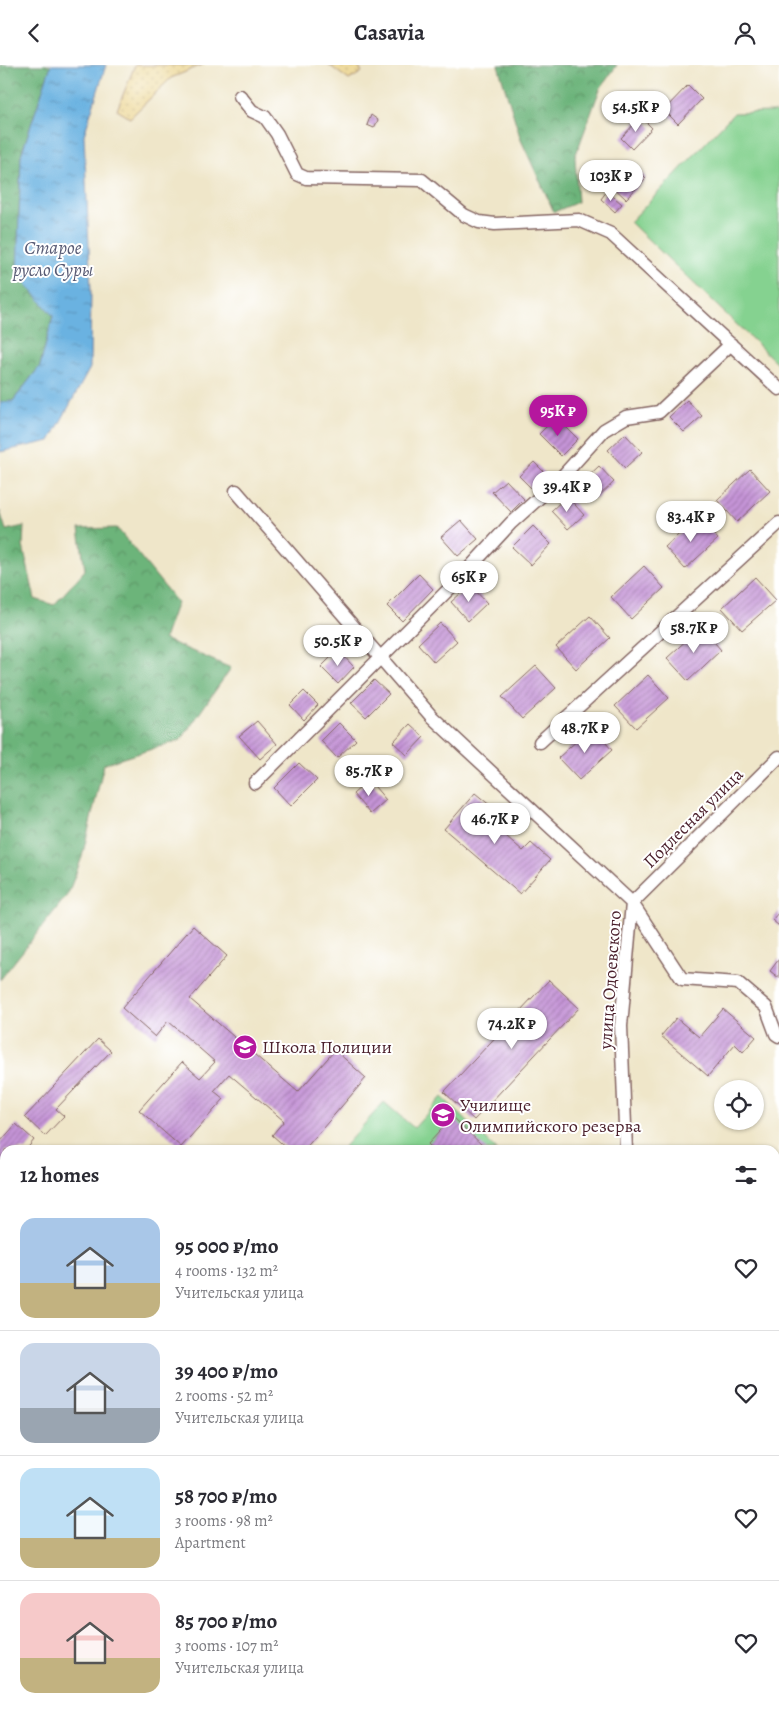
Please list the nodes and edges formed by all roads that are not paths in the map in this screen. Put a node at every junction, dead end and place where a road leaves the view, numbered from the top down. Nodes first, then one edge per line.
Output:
1 (240, 96) dead end
2 (731, 344) junction
3 (779, 389) edge
4 (236, 491) dead end
5 (779, 523) edge
6 (380, 656) junction
7 (540, 743) dead end
8 (779, 757) edge
9 (255, 783) dead end
10 (632, 903) junction
11 (779, 1036) edge
12 (626, 1145) edge

1 - 2 street
2 - 3 street
2 - 6 street
4 - 6 street
5 - 7 street
6 - 9 street
6 - 10 street
8 - 10 street, Подлесная улица
10 - 11 street
10 - 12 street, улица Одоевского

